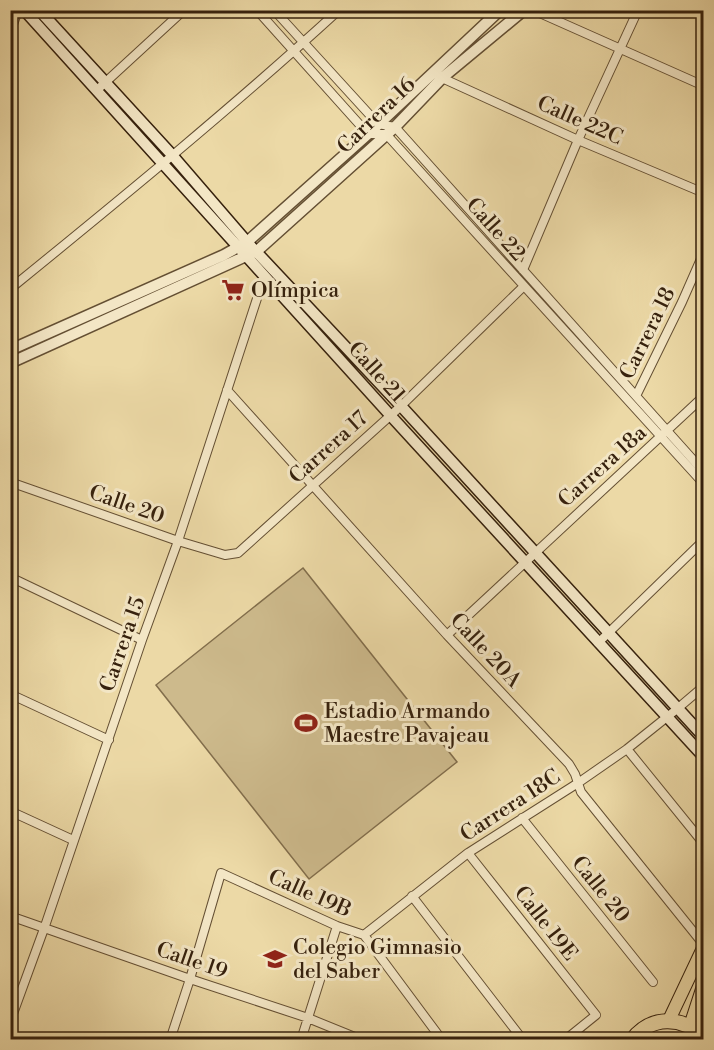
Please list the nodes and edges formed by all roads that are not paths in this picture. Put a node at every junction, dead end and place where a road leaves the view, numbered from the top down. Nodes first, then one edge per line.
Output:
1 (18, 10) edge
2 (24, 10) edge
3 (39, 10) edge
4 (184, 10) edge
5 (257, 10) edge
6 (274, 10) edge
7 (339, 10) edge
8 (500, 10) edge
9 (524, 10) edge
10 (533, 10) edge
11 (638, 10) edge
12 (10, 33) edge
13 (304, 42) junction
14 (620, 48) junction
15 (295, 52) junction
16 (442, 78) junction
17 (105, 82) junction
18 (704, 86) edge
19 (97, 90) junction
20 (378, 124) junction
21 (390, 131) junction
22 (368, 134) junction
23 (578, 140) junction
24 (172, 155) junction
25 (163, 164) junction
26 (704, 193) edge
27 (243, 245) junction
28 (257, 251) junction
29 (704, 252) edge
30 (246, 257) junction
31 (523, 270) junction
32 (264, 277) junction
33 (524, 286) junction
34 (10, 289) edge
35 (10, 350) edge
36 (10, 363) edge
37 (227, 390) junction
38 (636, 396) junction
39 (704, 396) edge
40 (401, 406) junction
41 (390, 415) junction
42 (664, 434) junction
43 (704, 471) edge
44 (10, 482) edge
45 (704, 484) edge
46 (313, 486) junction
47 (704, 540) edge
48 (178, 541) junction
49 (535, 551) junction
50 (232, 555) joint
51 (524, 561) junction
52 (10, 577) edge
53 (608, 633) junction
54 (447, 635) junction
55 (142, 640) junction
56 (598, 643) junction
57 (704, 686) edge
58 (10, 694) edge
59 (677, 710) junction
60 (667, 717) junction
61 (704, 737) edge
62 (109, 740) junction
63 (627, 749) junction
64 (704, 757) edge
65 (578, 783) junction
66 (10, 811) edge
67 (522, 818) junction
68 (73, 840) junction
69 (704, 844) edge
70 (468, 853) junction
71 (412, 896) junction
72 (10, 915) edge
73 (45, 926) junction
74 (336, 926) junction
75 (364, 935) junction
76 (704, 945) edge
77 (190, 979) junction
78 (653, 982) dead end
79 (704, 983) edge
80 (308, 1018) junction
81 (669, 1020) junction
82 (10, 1022) edge
83 (698, 1030) edge
84 (170, 1040) edge
85 (301, 1040) edge
86 (362, 1040) edge
87 (442, 1040) edge
88 (523, 1040) edge
89 (565, 1040) edge
90 (632, 1040) edge

1 - 12 street
2 - 19 main road, Calle 21
3 - 17 main road, Calle 21
4 - 17 street
5 - 15 street
6 - 13 street
7 - 13 street
8 - 20 main road, Carrera 16
9 - 16 main road, Carrera 16
10 - 14 street
11 - 14 street
13 - 15 street
13 - 20 street
14 - 18 street
14 - 23 street
15 - 22 street
15 - 24 street
16 - 21 main road, Carrera 16
16 - 23 street, Calle 22C
17 - 19 street
17 - 24 main road, Calle 21
19 - 25 main road, Calle 21
20 - 21 street
20 - 22 main road, Carrera 16
21 - 22 street
21 - 28 main road, Carrera 16
21 - 31 street, Calle 22
21 - 33 street, Calle 22
22 - 27 main road, Carrera 16
23 - 26 street, Calle 22C
23 - 31 street
24 - 25 street
24 - 27 main road, Calle 21
25 - 27 main road, Calle 21
25 - 34 street
27 - 28 main road, Calle 21
27 - 30 main road, Calle 21
27 - 35 main road, Carrera 16
28 - 30 main road, Carrera 16
28 - 40 main road, Calle 21
29 - 38 street, Carrera 18
30 - 32 main road, Calle 21
30 - 36 main road, Carrera 16
31 - 38 street, Calle 22
32 - 37 street, Carrera 15
32 - 41 main road, Calle 21
33 - 40 street, Carrera 17
33 - 42 street, Calle 22
37 - 46 street, Calle 20A
37 - 48 street, Carrera 15
38 - 42 street, Calle 22
39 - 42 street, Carrera 18a
40 - 41 street, Carrera 17
40 - 49 main road, Calle 21
41 - 46 street, Carrera 17
41 - 51 main road, Calle 21
42 - 43 street, Calle 22
42 - 45 street, Calle 22
42 - 49 street, Carrera 18a
44 - 48 street, Calle 20
46 - 50 street, Carrera 17
46 - 54 street, Calle 20A
47 - 53 street
48 - 50 street, Calle 20
48 - 55 street, Carrera 15
49 - 51 street, Carrera 18a
49 - 53 main road, Calle 21
51 - 54 street
51 - 56 main road, Calle 21
52 - 55 street
53 - 56 street
53 - 59 main road, Calle 21
54 - 65 street, Calle 20A
55 - 62 street, Carrera 15
56 - 60 main road, Calle 21
57 - 59 street
58 - 62 street
59 - 60 street, Carrera 18C
59 - 61 main road, Calle 21
60 - 63 street, Carrera 18C
60 - 64 main road, Calle 21
62 - 68 street, Carrera 15
63 - 65 street, Carrera 18C
63 - 69 street
65 - 67 street, Carrera 18C
65 - 76 street, Calle 20A
66 - 68 street
67 - 70 street, Carrera 18C
67 - 78 street, Calle 20
68 - 73 street, Carrera 15
70 - 71 street, Carrera 18C
70 - 89 street, Calle 19E
71 - 75 street, Carrera 18C
71 - 88 street
72 - 73 street, Calle 19
73 - 77 street, Calle 19
73 - 82 street, Carrera 15
74 - 75 street, Calle 19B
74 - 77 street, Calle 19B
74 - 80 street
75 - 87 street, Calle 19B
76 - 81 main road
77 - 80 street, Calle 19
77 - 84 street
79 - 83 main road
80 - 85 street
80 - 86 street, Calle 19
81 - 83 highway
81 - 90 highway

